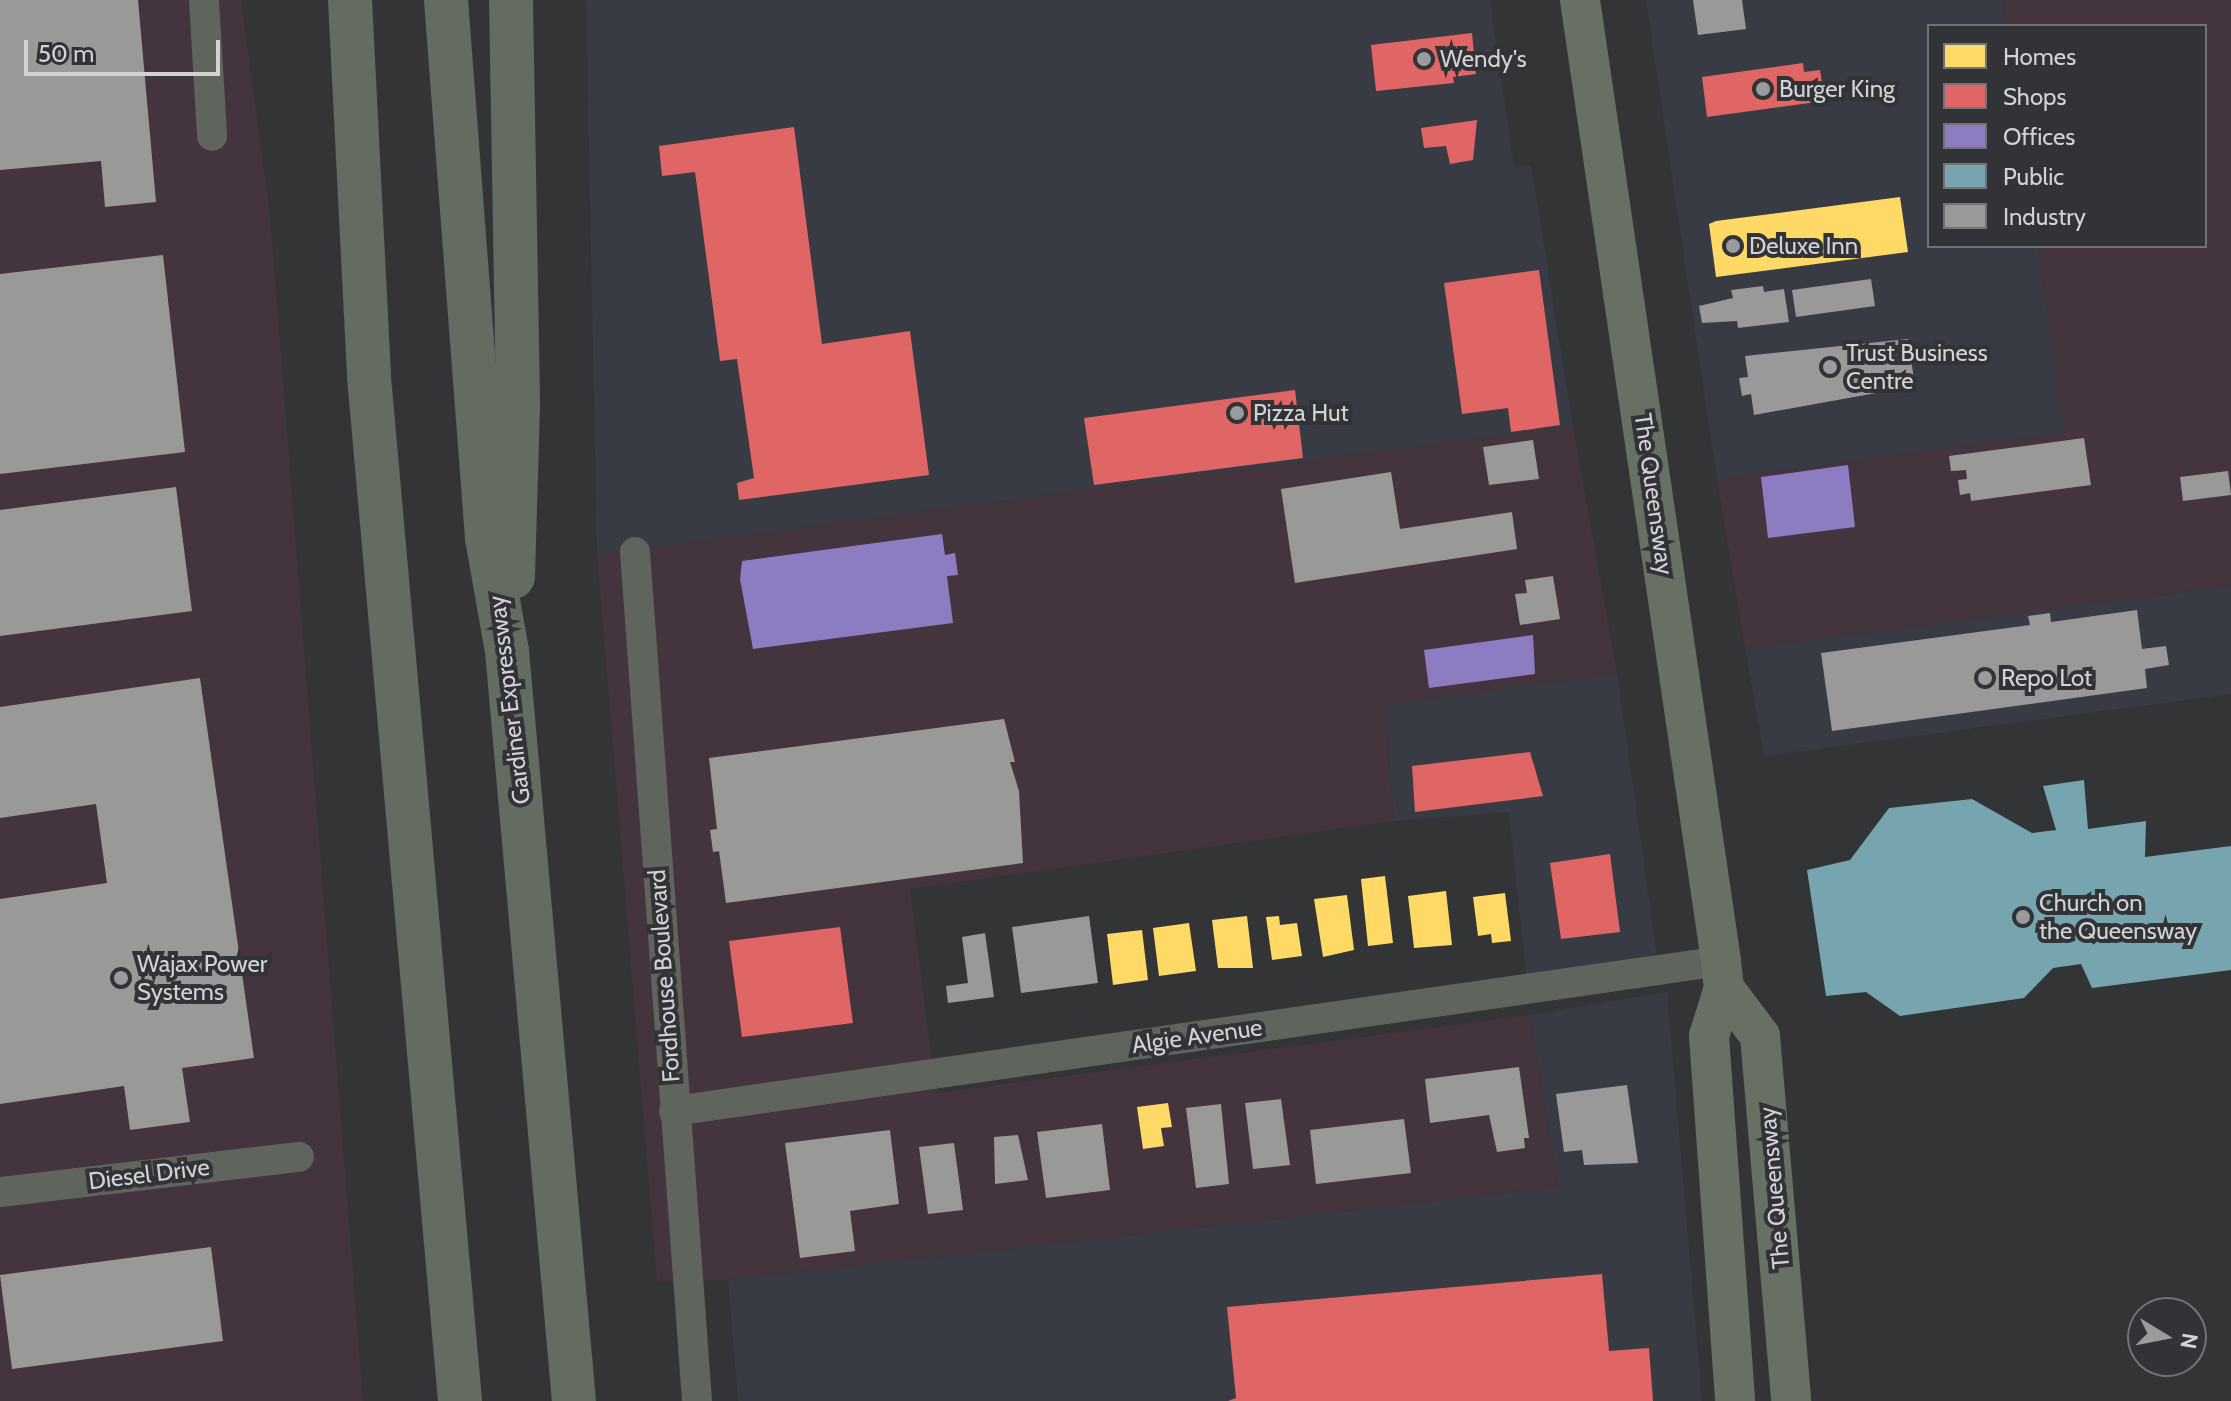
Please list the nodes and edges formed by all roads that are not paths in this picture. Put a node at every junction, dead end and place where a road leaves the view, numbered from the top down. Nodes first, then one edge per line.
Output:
1 (204, 0) edge
2 (350, 0) edge
3 (446, 0) edge
4 (511, 0) edge
5 (1580, 0) edge
6 (212, 136) dead end
7 (635, 552) dead end
8 (507, 651) junction
9 (1722, 974) junction
10 (674, 1111) junction
11 (299, 1157) dead end
12 (0, 1192) edge
13 (460, 1401) edge
14 (574, 1401) edge
15 (697, 1401) edge
16 (1735, 1401) edge
17 (1791, 1401) edge

1 - 6 street
2 - 13 highway
3 - 8 highway, Gardiner Expressway
4 - 8 highway
5 - 9 main road, The Queensway
7 - 10 street, Fordhouse Boulevard
8 - 14 highway, Gardiner Expressway
9 - 10 street, Algie Avenue
9 - 16 main road, The Queensway
9 - 17 main road, The Queensway
10 - 15 street, Fordhouse Boulevard
11 - 12 street, Diesel Drive

